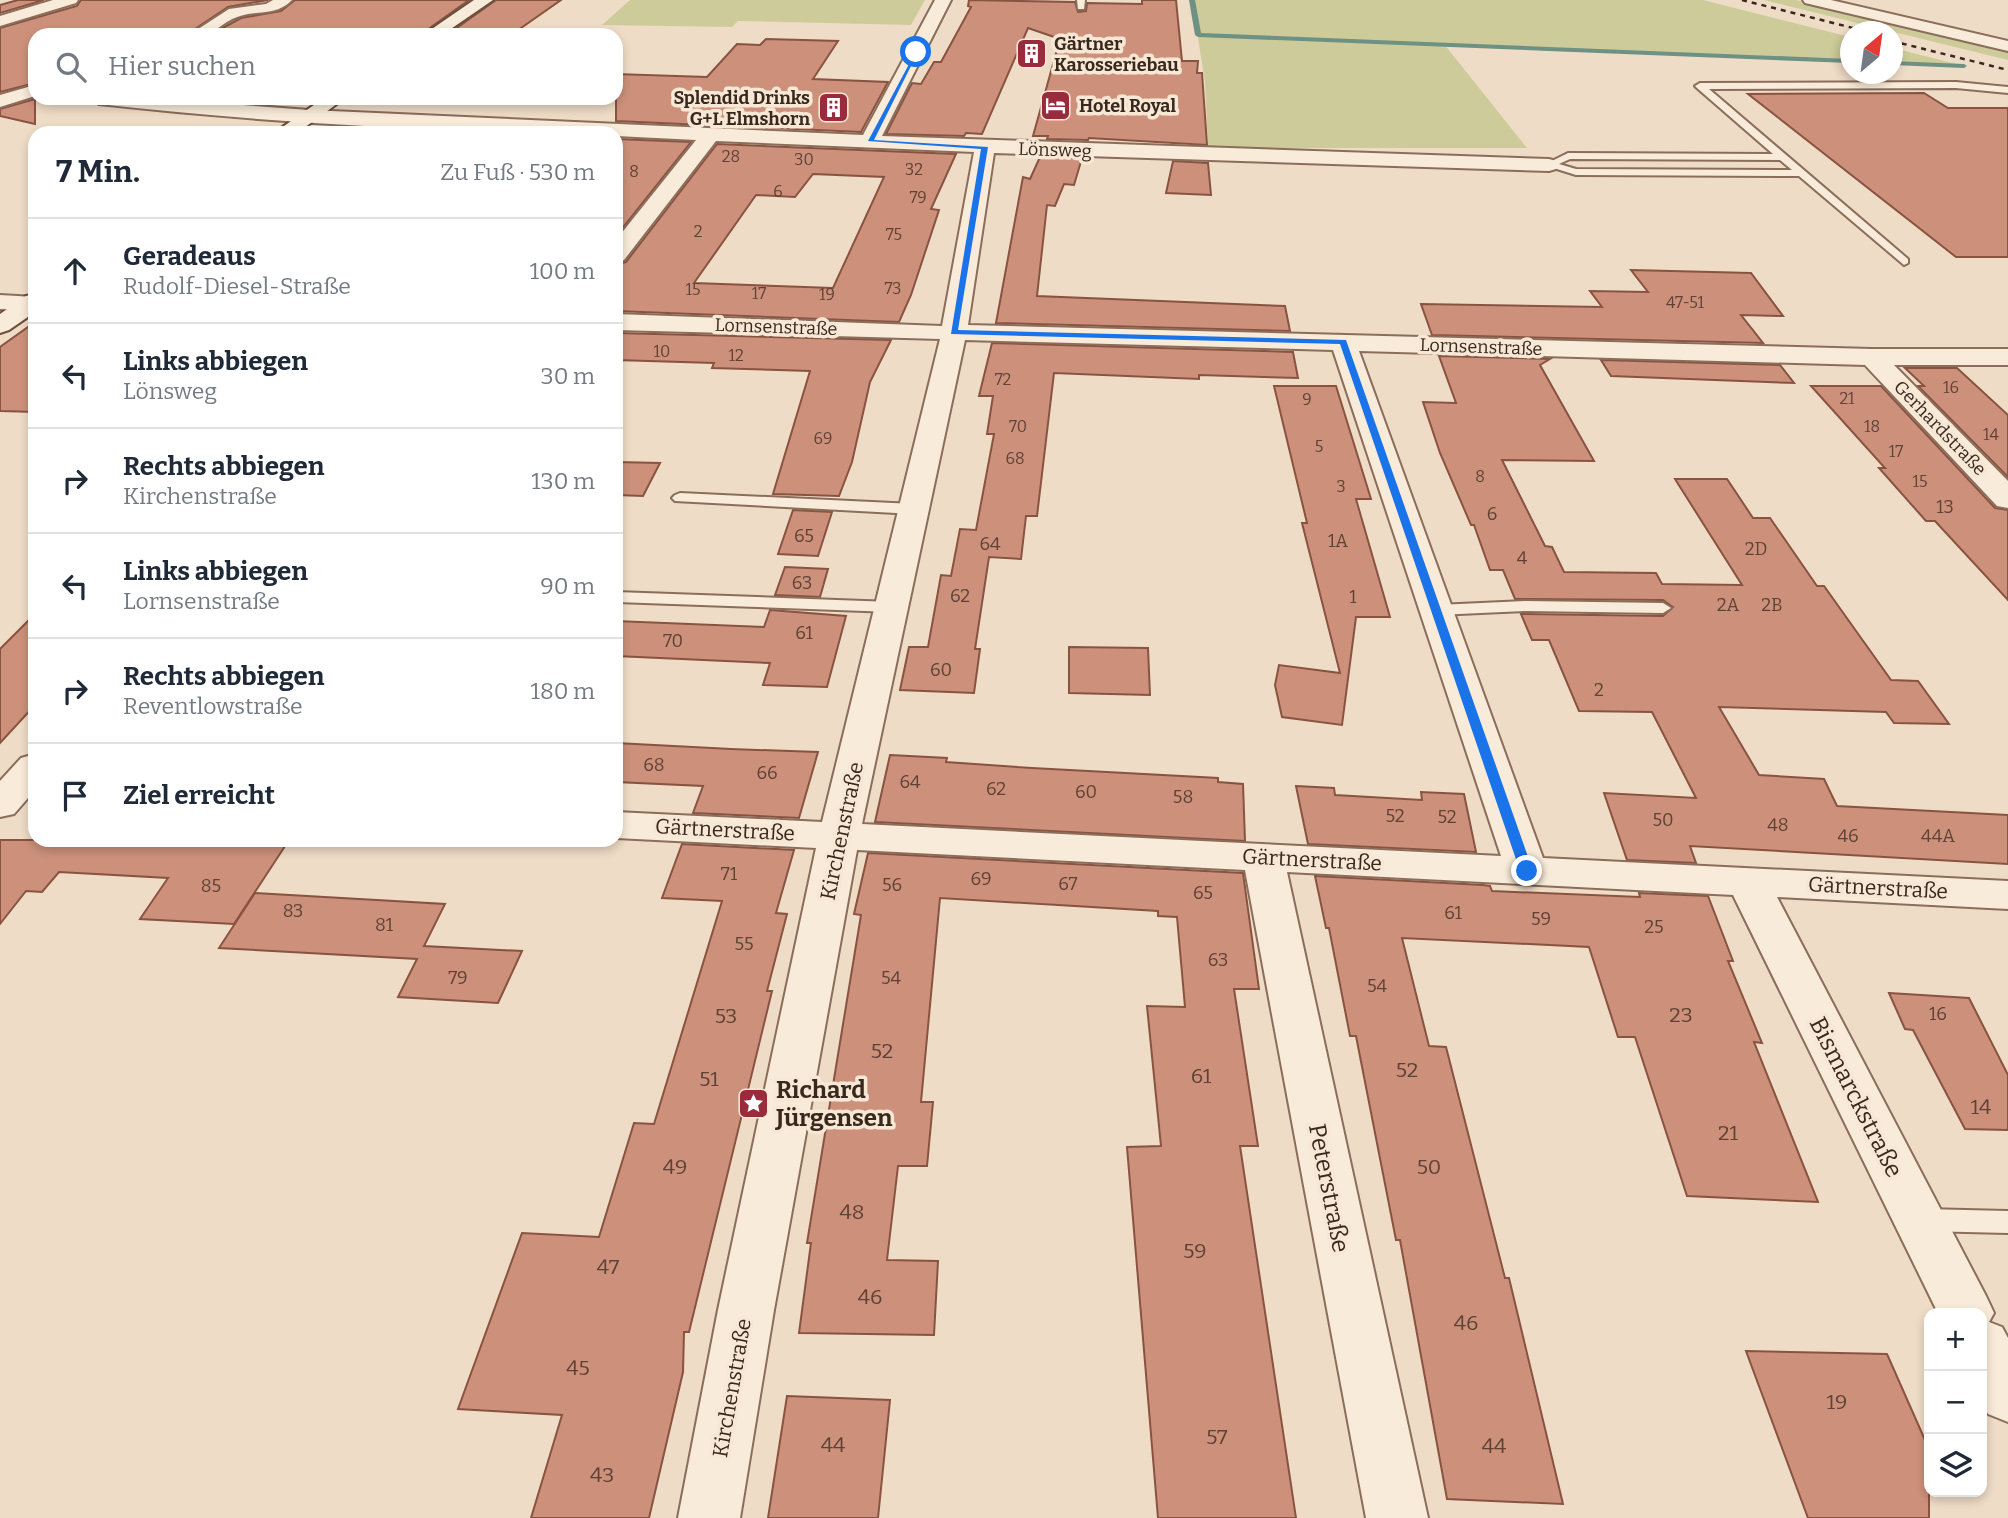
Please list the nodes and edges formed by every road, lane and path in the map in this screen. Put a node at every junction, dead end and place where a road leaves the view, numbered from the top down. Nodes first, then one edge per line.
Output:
1 (70, 0) edge
2 (284, 0) edge
3 (485, 0) edge
4 (943, 0) edge
5 (1811, 0) edge
6 (0, 21) edge
7 (209, 28) edge
8 (442, 28) edge
9 (2008, 45) edge
10 (12, 79) dead end
11 (28, 85) edge
12 (2008, 90) edge
13 (28, 91) edge
14 (0, 101) edge
15 (161, 105) edge
16 (326, 105) edge
17 (309, 116) junction
18 (294, 126) edge
19 (532, 126) edge
20 (623, 130) edge
21 (711, 134) junction
22 (870, 141) junction
23 (985, 147) junction
24 (1782, 158) junction
25 (1549, 165) junction
26 (1802, 173) junction
27 (623, 246) edge
28 (1904, 261) dead end
29 (0, 302) edge
30 (28, 303) edge
31 (28, 307) edge
32 (623, 322) edge
33 (0, 325) edge
34 (945, 332) junction
35 (1343, 342) junction
36 (2008, 356) edge
37 (1872, 357) junction
38 (680, 498) dead end
39 (2008, 499) edge
40 (914, 509) junction
41 (623, 597) edge
42 (892, 607) junction
43 (1663, 608) dead end
44 (1437, 610) junction
45 (623, 825) edge
46 (839, 837) junction
47 (1263, 857) junction
48 (1527, 871) junction
49 (1746, 881) junction
50 (2008, 895) edge
51 (1919, 1220) junction
52 (2008, 1222) edge
53 (1963, 1308) edge
54 (1987, 1354) edge
55 (2008, 1396) edge
56 (709, 1518) edge
57 (1397, 1518) edge

1 - 6 street
2 - 7 street
3 - 8 street
4 - 22 street
5 - 9 street
10 - 11 street
12 - 24 lane
13 - 14 street
15 - 17 street, Lönsweg
16 - 17 street
17 - 18 street
17 - 19 street, Lönsweg
20 - 21 street, Lönsweg
21 - 22 street, Lönsweg
21 - 27 street
22 - 23 street, Lönsweg
23 - 25 street, Lönsweg
23 - 34 street, Kirchenstraße
24 - 25 lane
24 - 26 lane
25 - 26 lane
26 - 28 lane
29 - 30 street
31 - 33 street
32 - 34 street, Lornsenstraße
34 - 35 street, Lornsenstraße
34 - 40 street, Kirchenstraße
35 - 37 street, Lornsenstraße
35 - 44 street
36 - 37 street, Lornsenstraße
37 - 39 street, Gerhardstraße
38 - 40 lane
40 - 42 street, Kirchenstraße
41 - 42 lane
42 - 46 street, Kirchenstraße
43 - 44 lane
44 - 48 street
45 - 46 street, Gärtnerstraße
46 - 47 street, Gärtnerstraße
46 - 56 street, Kirchenstraße
47 - 48 street, Gärtnerstraße
47 - 57 street, Peterstraße
48 - 49 street, Gärtnerstraße
49 - 50 street, Gärtnerstraße
49 - 51 street, Bismarckstraße
51 - 52 lane
51 - 53 street, Bismarckstraße
54 - 55 street

